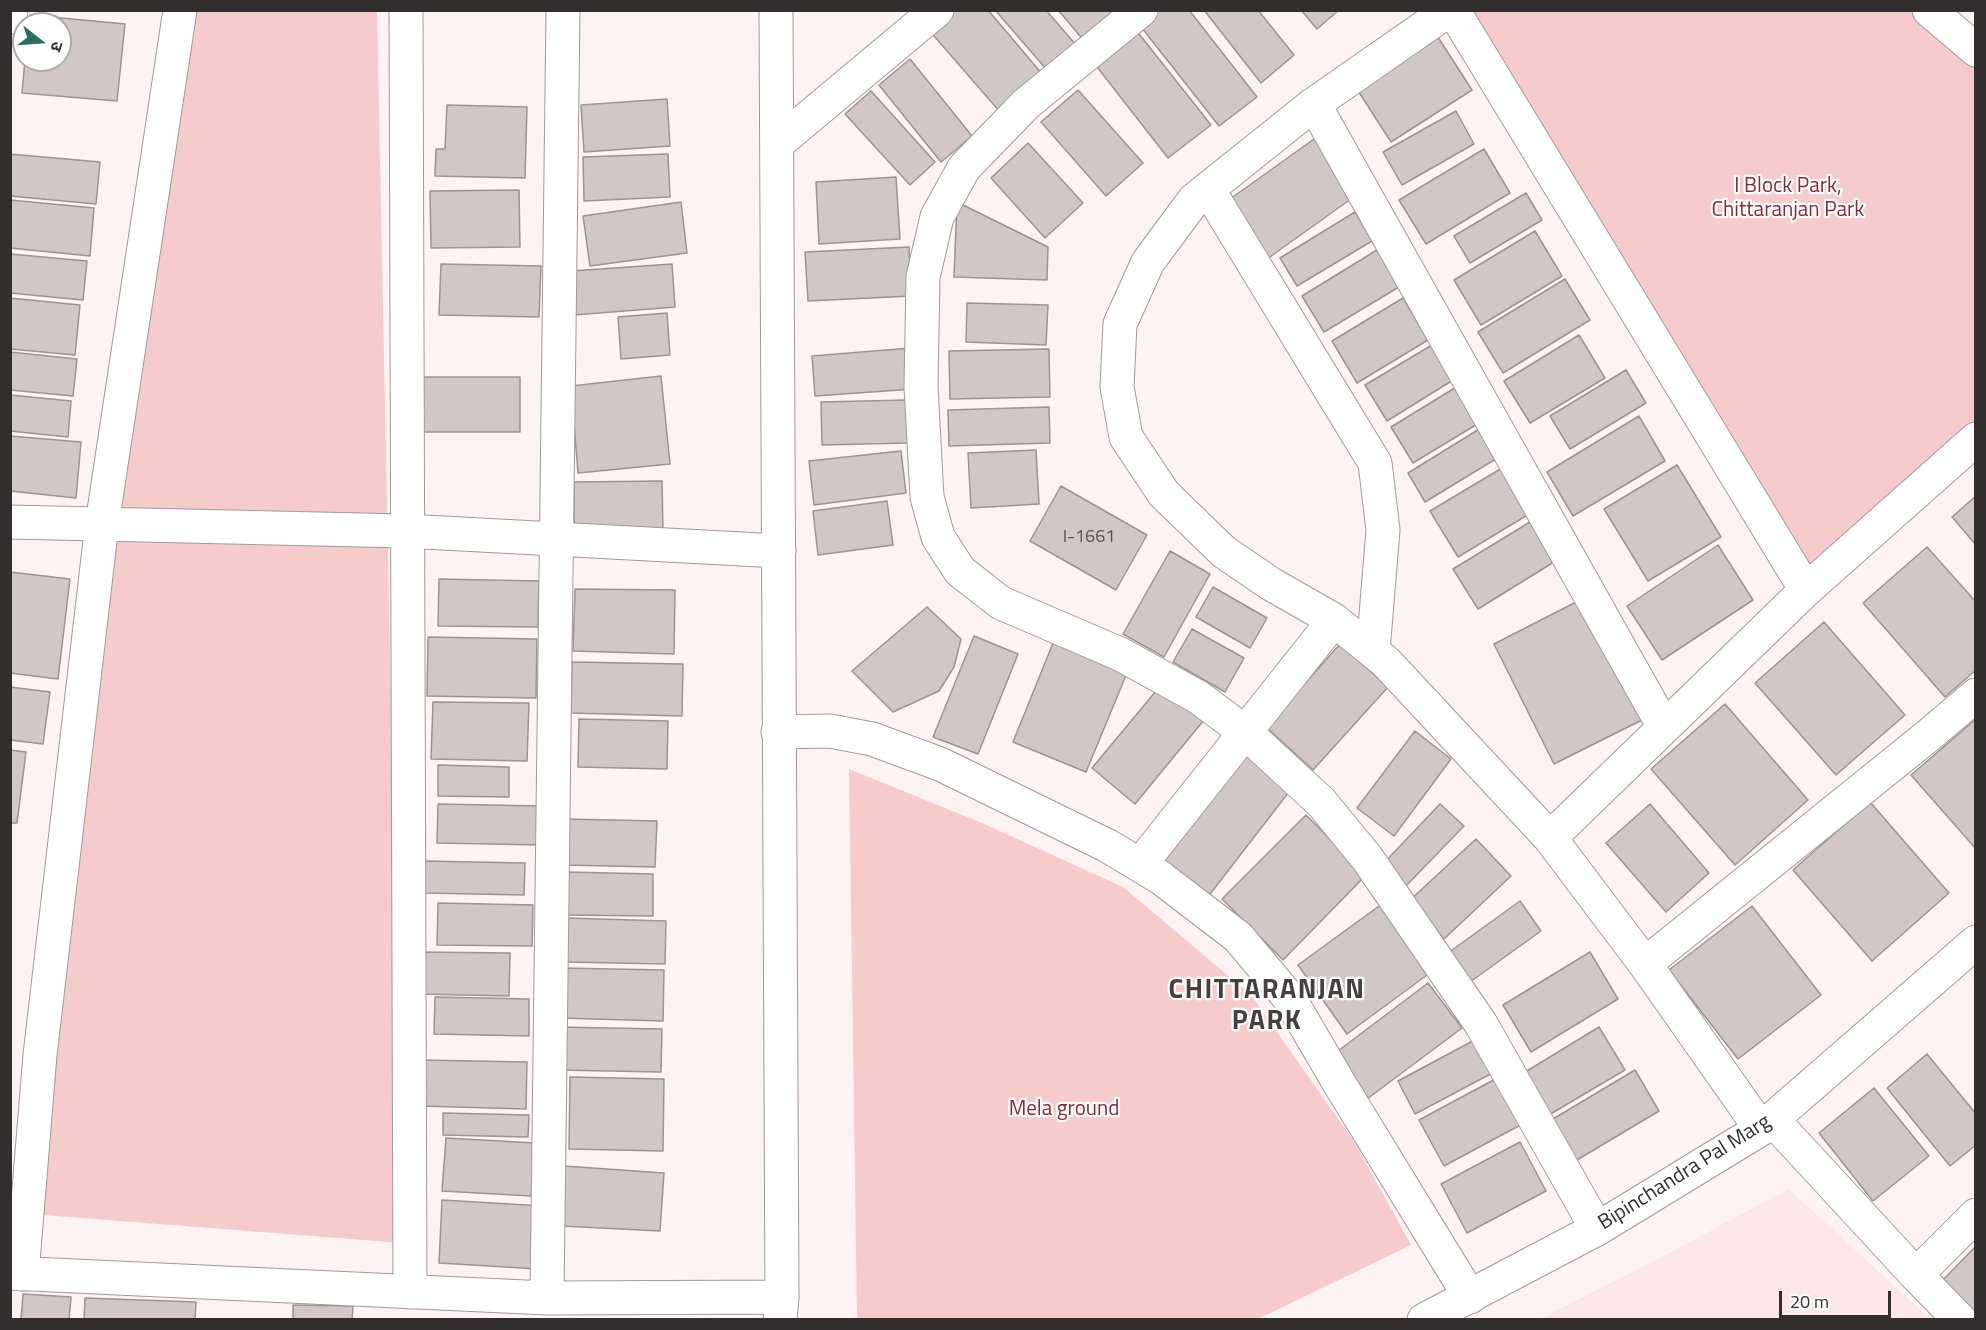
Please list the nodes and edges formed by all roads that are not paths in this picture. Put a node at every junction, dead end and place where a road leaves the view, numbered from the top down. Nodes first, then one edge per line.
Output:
1 (11, 10) edge
2 (180, 10) edge
3 (406, 10) edge
4 (563, 10) edge
5 (776, 10) edge
6 (936, 10) edge
7 (1142, 10) edge
8 (1451, 10) edge
9 (1929, 10) edge
10 (10, 17) edge
11 (1976, 50) edge
12 (1314, 104) junction
13 (778, 143) junction
14 (1208, 189) junction
15 (1976, 439) edge
16 (10, 522) edge
17 (102, 524) junction
18 (406, 531) junction
19 (557, 539) junction
20 (779, 550) junction
21 (1806, 590) junction
22 (1334, 620) junction
23 (1373, 651) junction
24 (1976, 695) edge
25 (1664, 727) junction
26 (778, 732) junction
27 (1245, 732) junction
28 (1550, 838) junction
29 (1140, 865) junction
30 (1976, 942) edge
31 (1645, 964) junction
32 (1767, 1124) junction
33 (1976, 1215) edge
34 (1597, 1229) junction
35 (16, 1274) edge
36 (1916, 1275) junction
37 (410, 1292) junction
38 (1470, 1297) junction
39 (547, 1298) junction
40 (781, 1308) edge
41 (1424, 1320) edge
42 (1960, 1320) edge

1 - 10 street
2 - 17 street
3 - 18 street
4 - 19 street
5 - 13 street
6 - 13 street
7 - 27 street
8 - 12 street
8 - 21 street
9 - 11 street
12 - 14 street
12 - 25 street
13 - 20 street
14 - 22 street
14 - 23 street
15 - 21 street
16 - 17 street
17 - 18 street
17 - 35 street
18 - 19 street
18 - 37 street
19 - 20 street
19 - 39 street
20 - 26 street
21 - 25 street
22 - 23 street
22 - 27 street
23 - 28 street
24 - 31 street
25 - 28 street
26 - 29 street
26 - 40 street
27 - 29 street
27 - 34 street
28 - 31 street
29 - 38 street
30 - 32 street, Bipinchandra Pal Marg
31 - 32 street
32 - 34 street, Bipinchandra Pal Marg
32 - 36 street
33 - 36 street
34 - 38 street, Bipinchandra Pal Marg
35 - 37 street
36 - 42 street
37 - 39 street
38 - 41 street, Bipinchandra Pal Marg
39 - 40 street

